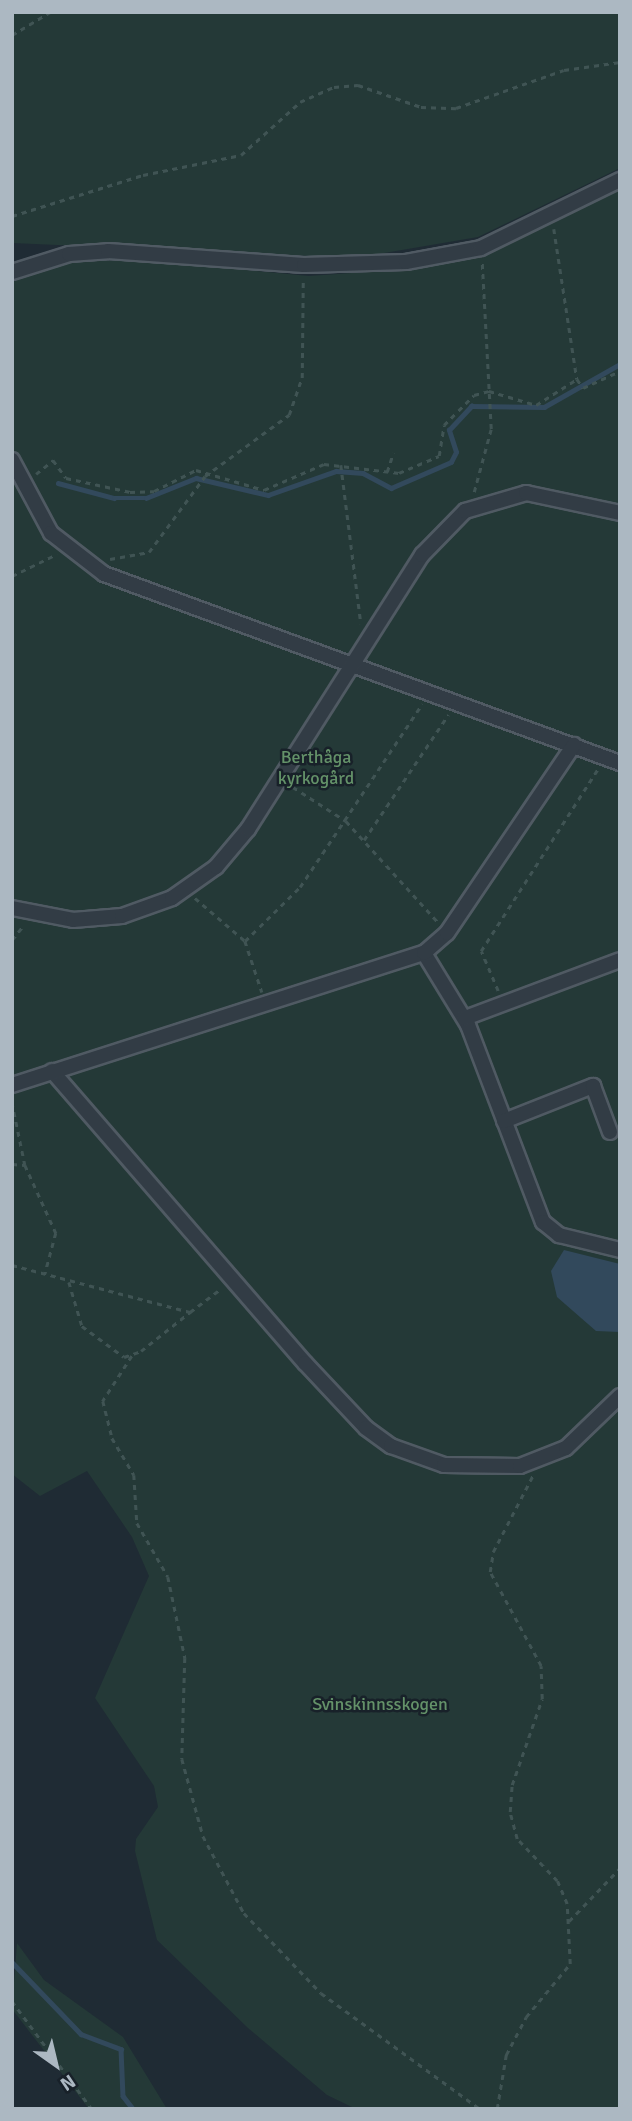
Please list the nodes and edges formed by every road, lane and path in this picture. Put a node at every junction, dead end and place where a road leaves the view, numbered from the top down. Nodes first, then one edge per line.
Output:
1 (50, 12) edge
2 (12, 35) edge
3 (620, 62) edge
4 (620, 180) edge
5 (552, 214) junction
6 (12, 216) edge
7 (481, 248) junction
8 (304, 265) junction
9 (12, 272) edge
10 (620, 371) edge
11 (577, 379) junction
12 (489, 391) junction
13 (393, 453) dead end
14 (12, 460) edge
15 (341, 465) junction
16 (387, 472) junction
17 (206, 475) junction
18 (19, 477) junction
19 (466, 511) junction
20 (620, 513) edge
21 (65, 548) junction
22 (88, 565) junction
23 (12, 576) edge
24 (364, 645) junction
25 (351, 664) junction
26 (430, 692) junction
27 (457, 702) junction
28 (574, 746) junction
29 (605, 757) junction
30 (620, 763) edge
31 (279, 779) junction
32 (346, 821) junction
33 (364, 840) junction
34 (186, 890) junction
35 (12, 908) edge
36 (447, 933) junction
37 (244, 942) junction
38 (424, 953) junction
39 (620, 960) edge
40 (265, 1001) junction
41 (504, 1004) junction
42 (465, 1018) junction
43 (51, 1071) junction
44 (12, 1084) edge
45 (12, 1102) edge
46 (504, 1121) junction
47 (610, 1132) dead end
48 (12, 1164) edge
49 (25, 1165) junction
50 (620, 1250) edge
51 (12, 1265) edge
52 (45, 1274) junction
53 (69, 1280) junction
54 (232, 1281) junction
55 (190, 1312) junction
56 (132, 1356) junction
57 (620, 1396) edge
58 (537, 1462) junction
59 (620, 1868) edge
60 (568, 1922) junction
61 (12, 2001) edge
62 (92, 2109) edge
63 (480, 2109) edge
64 (497, 2109) edge

1 - 2 path
3 - 6 path
4 - 5 lane
5 - 7 lane
5 - 11 path
7 - 8 lane
7 - 12 path
8 - 9 lane
8 - 17 path
10 - 11 path
11 - 12 path
12 - 16 path
12 - 19 path
13 - 16 path
14 - 18 lane
15 - 16 path
15 - 17 path
15 - 24 path
17 - 18 path
17 - 22 path
18 - 21 lane
19 - 20 lane
19 - 24 lane
21 - 22 lane
21 - 23 path
22 - 25 lane
24 - 25 lane
25 - 26 lane
25 - 31 lane
26 - 27 lane
26 - 32 path
27 - 28 lane
27 - 33 path
28 - 29 lane
28 - 36 lane
29 - 30 lane
29 - 41 path
31 - 32 path
31 - 34 lane
32 - 33 path
32 - 37 path
33 - 36 path
34 - 35 lane
34 - 37 path
36 - 38 lane
37 - 40 path
38 - 40 lane
38 - 42 lane
39 - 41 lane
40 - 43 lane
41 - 42 lane
42 - 46 lane
43 - 44 lane
43 - 54 lane
45 - 49 path
46 - 47 lane
46 - 50 lane
48 - 49 path
49 - 52 path
51 - 52 path
52 - 53 path
53 - 55 path
53 - 56 path
54 - 55 path
54 - 58 lane
55 - 56 path
56 - 63 path
57 - 58 lane
58 - 60 path
59 - 60 path
60 - 64 path
61 - 62 path

